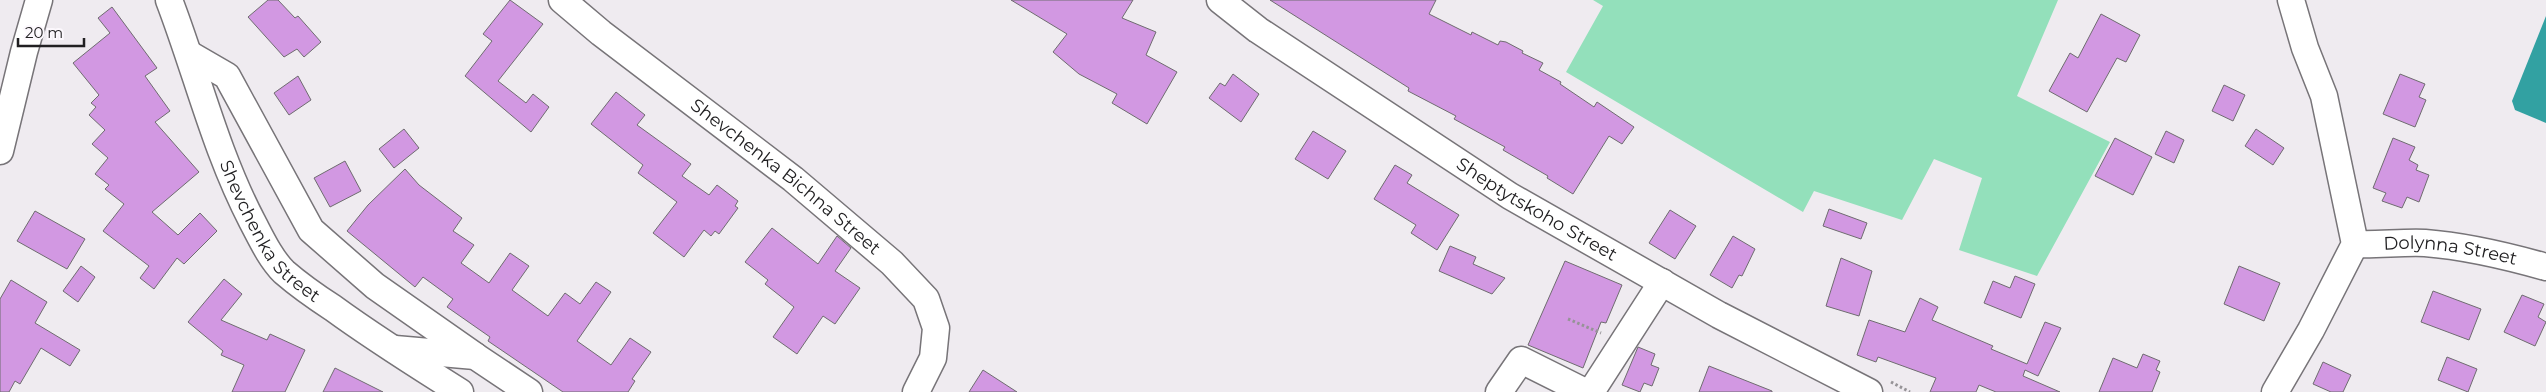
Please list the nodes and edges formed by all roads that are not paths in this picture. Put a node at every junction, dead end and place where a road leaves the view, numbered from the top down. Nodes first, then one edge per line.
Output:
1 (39, 0) edge
2 (169, 0) edge
3 (562, 0) edge
4 (1220, 0) edge
5 (2291, 0) edge
6 (189, 54) junction
7 (0, 151) edge
8 (2355, 244) junction
9 (2546, 267) edge
10 (1662, 282) junction
11 (392, 348) junction
12 (475, 356) junction
13 (460, 392) edge
14 (529, 392) edge
15 (916, 392) edge
16 (1499, 392) edge
17 (1585, 392) edge
18 (1591, 392) edge
19 (1870, 392) edge
20 (2275, 392) edge

1 - 7 street
2 - 6 street, Shevchenka Street
3 - 15 street, Shevchenka Bichna Street
4 - 10 street, Sheptytskoho Street
5 - 8 street
6 - 11 street, Shevchenka Street
6 - 12 street
8 - 9 street, Dolynna Street
8 - 20 street
10 - 18 street
10 - 19 street, Sheptytskoho Street
11 - 12 street
11 - 13 street, Shevchenka Street
12 - 14 street
16 - 17 street

